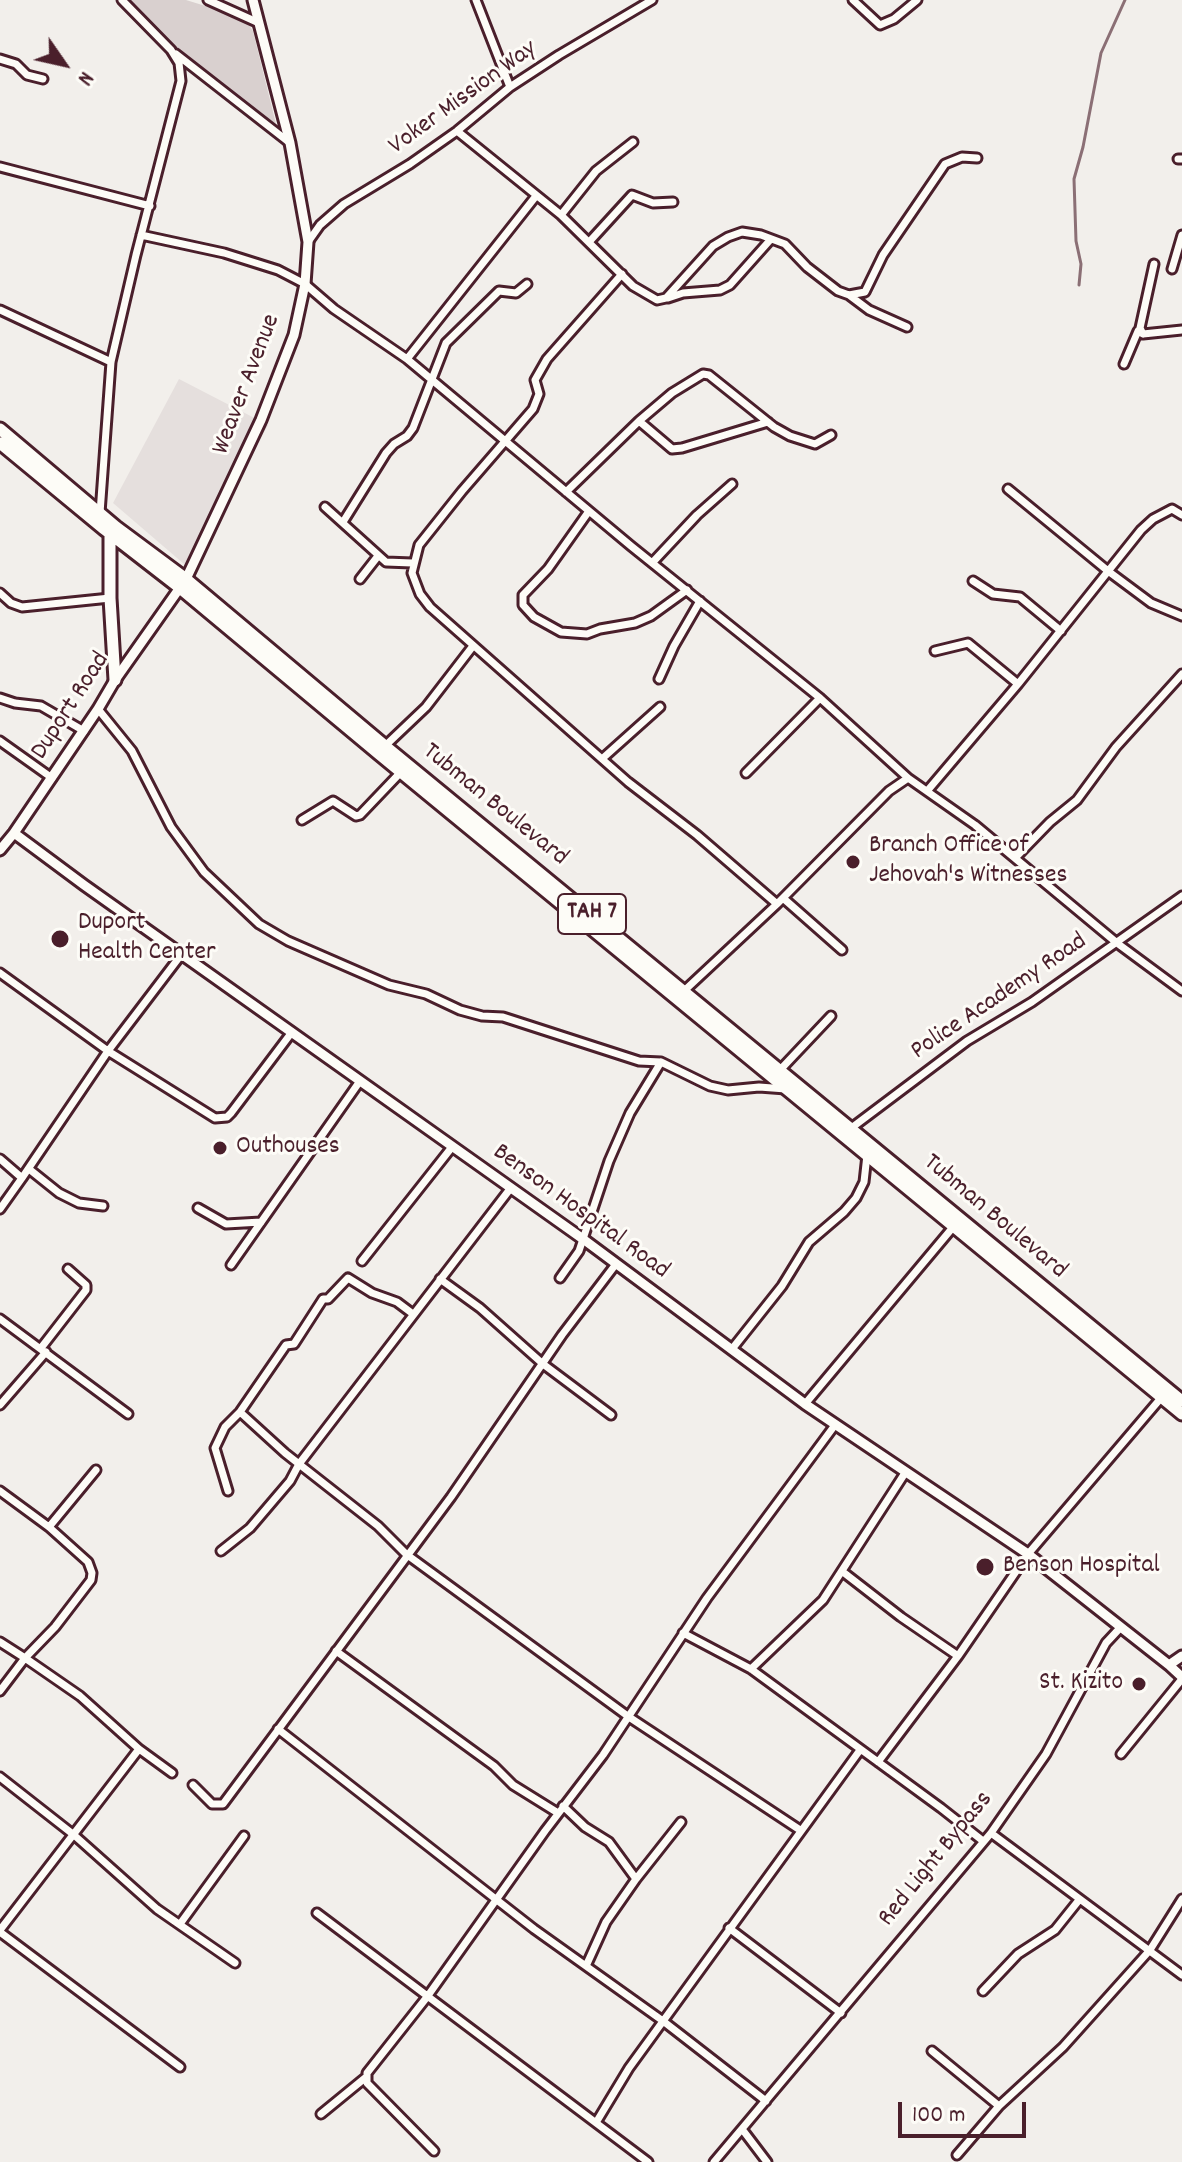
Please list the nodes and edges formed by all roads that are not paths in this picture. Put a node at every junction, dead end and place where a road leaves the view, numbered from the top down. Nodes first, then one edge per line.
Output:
1 (122, 0) edge
2 (208, 0) edge
3 (216, 0) edge
4 (253, 0) edge
5 (476, 0) edge
6 (652, 0) edge
7 (853, 0) edge
8 (917, 0) edge
9 (259, 23) junction
10 (171, 50) junction
11 (0, 59) edge
12 (43, 79) dead end
13 (510, 87) junction
14 (457, 131) junction
15 (633, 142) dead end
16 (290, 143) junction
17 (977, 158) dead end
18 (0, 167) edge
19 (536, 196) junction
20 (673, 202) dead end
21 (150, 206) junction
22 (561, 215) junction
23 (141, 235) junction
24 (1182, 235) edge
25 (771, 239) junction
26 (590, 241) junction
27 (308, 242) junction
28 (1154, 264) dead end
29 (1172, 269) dead end
30 (622, 274) junction
31 (305, 284) junction
32 (527, 284) dead end
33 (849, 295) junction
34 (666, 298) junction
35 (0, 310) edge
36 (907, 327) dead end
37 (1182, 330) edge
38 (1143, 334) junction
39 (407, 359) junction
40 (111, 362) junction
41 (1124, 364) dead end
42 (431, 382) junction
43 (639, 421) junction
44 (768, 422) junction
45 (0, 429) edge
46 (831, 435) dead end
47 (505, 442) junction
48 (0, 443) edge
49 (732, 484) dead end
50 (1008, 489) dead end
51 (566, 492) junction
52 (325, 507) dead end
53 (589, 511) junction
54 (100, 513) junction
55 (1182, 515) edge
56 (343, 522) junction
57 (110, 534) junction
58 (378, 556) junction
59 (412, 563) junction
60 (652, 563) junction
61 (1108, 571) junction
62 (360, 579) dead end
63 (973, 581) dead end
64 (183, 583) junction
65 (687, 590) junction
66 (0, 593) edge
67 (110, 598) junction
68 (700, 601) junction
69 (1182, 616) edge
70 (1061, 631) junction
71 (473, 646) junction
72 (935, 651) dead end
73 (1182, 674) edge
74 (659, 679) dead end
75 (115, 680) junction
76 (1018, 684) junction
77 (0, 698) edge
78 (820, 698) junction
79 (660, 707) dead end
80 (98, 709) junction
81 (84, 731) junction
82 (0, 741) edge
83 (385, 746) junction
84 (603, 758) junction
85 (401, 772) junction
86 (746, 773) dead end
87 (52, 778) junction
88 (908, 778) junction
89 (928, 790) junction
90 (302, 820) dead end
91 (14, 833) junction
92 (0, 850) edge
93 (1016, 857) junction
94 (1182, 896) edge
95 (780, 901) junction
96 (1117, 943) junction
97 (842, 950) dead end
98 (181, 955) junction
99 (0, 973) edge
100 (685, 990) junction
101 (1182, 991) edge
102 (831, 1016) dead end
103 (292, 1032) junction
104 (108, 1051) junction
105 (661, 1062) junction
106 (780, 1070) junction
107 (360, 1081) junction
108 (787, 1089) junction
109 (846, 1132) junction
110 (452, 1147) junction
111 (867, 1155) junction
112 (0, 1159) edge
113 (29, 1169) junction
114 (22, 1178) junction
115 (510, 1189) junction
116 (103, 1206) dead end
117 (198, 1208) dead end
118 (0, 1209) edge
119 (261, 1222) junction
120 (954, 1226) junction
121 (583, 1239) junction
122 (362, 1261) dead end
123 (616, 1264) junction
124 (231, 1265) dead end
125 (68, 1269) dead end
126 (560, 1278) dead end
127 (440, 1279) junction
128 (413, 1314) junction
129 (0, 1319) edge
130 (732, 1349) junction
131 (44, 1350) junction
132 (543, 1364) junction
133 (1161, 1398) junction
134 (1182, 1401) edge
135 (805, 1404) junction
136 (0, 1405) edge
137 (240, 1412) junction
138 (128, 1414) dead end
139 (1182, 1414) edge
140 (611, 1415) dead end
141 (835, 1425) junction
142 (299, 1464) junction
143 (96, 1470) dead end
144 (905, 1473) junction
145 (0, 1491) edge
146 (228, 1491) dead end
147 (49, 1527) junction
148 (221, 1551) dead end
149 (406, 1554) junction
150 (1028, 1554) junction
151 (843, 1572) junction
152 (1120, 1628) junction
153 (683, 1633) junction
154 (0, 1642) edge
155 (336, 1651) junction
156 (958, 1656) junction
157 (1182, 1656) edge
158 (25, 1658) junction
159 (1169, 1665) junction
160 (751, 1669) junction
161 (1182, 1678) edge
162 (0, 1691) edge
163 (629, 1717) junction
164 (278, 1729) junction
165 (139, 1749) junction
166 (860, 1750) junction
167 (1121, 1754) dead end
168 (878, 1762) junction
169 (172, 1773) dead end
170 (0, 1777) edge
171 (193, 1785) dead end
172 (560, 1810) junction
173 (681, 1822) dead end
174 (800, 1830) junction
175 (991, 1833) junction
176 (74, 1835) junction
177 (244, 1836) dead end
178 (983, 1841) junction
179 (636, 1879) junction
180 (496, 1899) junction
181 (1182, 1899) edge
182 (1079, 1900) junction
183 (317, 1913) dead end
184 (180, 1924) junction
185 (729, 1928) junction
186 (0, 1931) edge
187 (1150, 1950) junction
188 (235, 1963) dead end
189 (586, 1966) junction
190 (1182, 1975) edge
191 (983, 1991) dead end
192 (427, 1997) junction
193 (841, 2013) junction
194 (663, 2021) junction
195 (932, 2051) dead end
196 (180, 2067) dead end
197 (365, 2078) junction
198 (766, 2101) junction
199 (999, 2106) junction
200 (321, 2114) dead end
201 (597, 2121) junction
202 (742, 2129) junction
203 (434, 2151) dead end
204 (957, 2155) dead end
205 (648, 2162) edge
206 (714, 2162) edge
207 (767, 2162) edge

1 - 10 street
2 - 3 street
3 - 9 street
4 - 9 street, Weaver Avenue
5 - 13 street
6 - 13 street, Voker Mission Way
7 - 8 street
9 - 16 street, Weaver Avenue
10 - 16 street
10 - 21 street
11 - 12 street
13 - 14 street, Voker Mission Way
14 - 19 street
14 - 27 street, Voker Mission Way
15 - 22 street
16 - 27 street, Weaver Avenue
17 - 33 street
18 - 21 street
19 - 22 street
19 - 39 street
20 - 26 street
21 - 23 street
22 - 26 street
23 - 31 street
23 - 40 street
24 - 29 street
25 - 33 street
25 - 34 street
25 - 34 street
26 - 30 street
27 - 31 street, Weaver Avenue
28 - 38 street
30 - 34 street
30 - 47 street
31 - 39 street
31 - 64 street, Weaver Avenue
32 - 42 street
33 - 36 street
35 - 40 street
37 - 38 street
38 - 41 street
39 - 42 street
40 - 54 street
42 - 47 street
42 - 56 street
43 - 44 street
43 - 44 street
43 - 51 street
44 - 46 street
45 - 54 highway, Tubman Boulevard / TAH 7
47 - 51 street
47 - 59 street
48 - 57 highway, Tubman Boulevard / TAH 7
49 - 60 street
50 - 61 street
51 - 53 street
52 - 56 street
53 - 60 street
53 - 65 street
54 - 64 highway, Tubman Boulevard / TAH 7
55 - 61 street
56 - 58 street
57 - 64 highway, Tubman Boulevard / TAH 7
57 - 67 highway
58 - 59 street
58 - 62 street
59 - 71 street
60 - 65 street
61 - 69 street
61 - 70 street
63 - 70 street
64 - 75 street, Duport Road
64 - 83 highway, Tubman Boulevard / TAH 7
64 - 85 highway, Tubman Boulevard / TAH 7
65 - 68 street
66 - 67 street
67 - 75 highway
68 - 74 street
68 - 78 street
70 - 76 street
71 - 83 street
71 - 84 street
72 - 76 street
73 - 93 street
75 - 80 street, Duport Road
76 - 89 street
77 - 81 street
78 - 86 street
78 - 88 street
79 - 84 street
80 - 81 street, Duport Road
80 - 105 street
81 - 87 street, Duport Road
82 - 87 street
83 - 100 highway, Tubman Boulevard / TAH 7
84 - 95 street
85 - 90 street
85 - 108 highway, Tubman Boulevard / TAH 7
87 - 91 street, Duport Road
88 - 89 street
88 - 95 street
89 - 93 street
91 - 92 street, Duport Road
91 - 98 street, Benson Hospital Road
93 - 96 street
94 - 96 street, Police Academy Road
95 - 97 street
95 - 100 street
96 - 101 street
96 - 109 street, Police Academy Road
98 - 103 street, Benson Hospital Road
98 - 104 street
99 - 104 street
100 - 106 highway, Tubman Boulevard / TAH 7
102 - 106 street
103 - 104 street
103 - 107 street, Benson Hospital Road
104 - 113 street
105 - 108 street
105 - 121 street
106 - 109 highway, Tubman Boulevard / TAH 7
107 - 110 street, Benson Hospital Road
107 - 119 street
108 - 109 highway, Tubman Boulevard / TAH 7
109 - 111 highway, Tubman Boulevard / TAH 7
109 - 134 highway, Tubman Boulevard / TAH 7
110 - 115 street, Benson Hospital Road
110 - 122 street
111 - 120 highway, Tubman Boulevard / TAH 7
111 - 130 street
112 - 114 street
113 - 114 street
113 - 116 street
114 - 118 street
115 - 121 street, Benson Hospital Road
115 - 127 street
117 - 119 street
119 - 124 street
120 - 133 highway, Tubman Boulevard / TAH 7
120 - 135 street
121 - 123 street, Benson Hospital Road
121 - 126 street
123 - 130 street, Benson Hospital Road
123 - 132 street
125 - 131 street
127 - 128 street
127 - 132 street
128 - 137 street
128 - 142 street
129 - 131 street
130 - 135 street, Benson Hospital Road
131 - 136 street
131 - 138 street
132 - 140 street
132 - 149 street
133 - 139 highway, Tubman Boulevard / TAH 7
133 - 150 street
135 - 141 street, Benson Hospital Road
137 - 142 street
137 - 146 street
141 - 144 street, Benson Hospital Road
141 - 153 street
142 - 148 street
142 - 149 street
143 - 147 street
144 - 150 street, Benson Hospital Road
144 - 151 street
145 - 147 street
147 - 158 street
149 - 155 street
149 - 163 street
150 - 152 street, Benson Hospital Road
150 - 156 street
151 - 156 street
151 - 160 street
152 - 159 street
152 - 175 street, Red Light Bypass
153 - 160 street
153 - 163 street
154 - 158 street
155 - 164 street
155 - 172 street
156 - 168 street
157 - 159 street
158 - 162 street
158 - 165 street
159 - 161 street
160 - 166 street
161 - 167 street
163 - 172 street
163 - 174 street
164 - 171 street
164 - 180 street
165 - 169 street
165 - 176 street
166 - 168 street
166 - 174 street
168 - 178 street
170 - 176 street
172 - 179 street
172 - 180 street
173 - 179 street
174 - 185 street
175 - 178 street, Red Light Bypass
175 - 182 street
176 - 184 street
176 - 186 street
177 - 184 street
178 - 193 street, Red Light Bypass
179 - 189 street
180 - 189 street
180 - 192 street
181 - 187 street
182 - 187 street
182 - 191 street
183 - 192 street
184 - 188 street
185 - 193 street
185 - 194 street
186 - 196 street
187 - 190 street
187 - 199 street
189 - 194 street
192 - 197 street
192 - 201 street
193 - 198 street, Red Light Bypass
194 - 198 street
194 - 201 street
195 - 199 street
197 - 200 street
197 - 203 street
198 - 202 street, Red Light Bypass
199 - 204 street
201 - 205 street
202 - 206 street, Red Light Bypass
202 - 207 street

